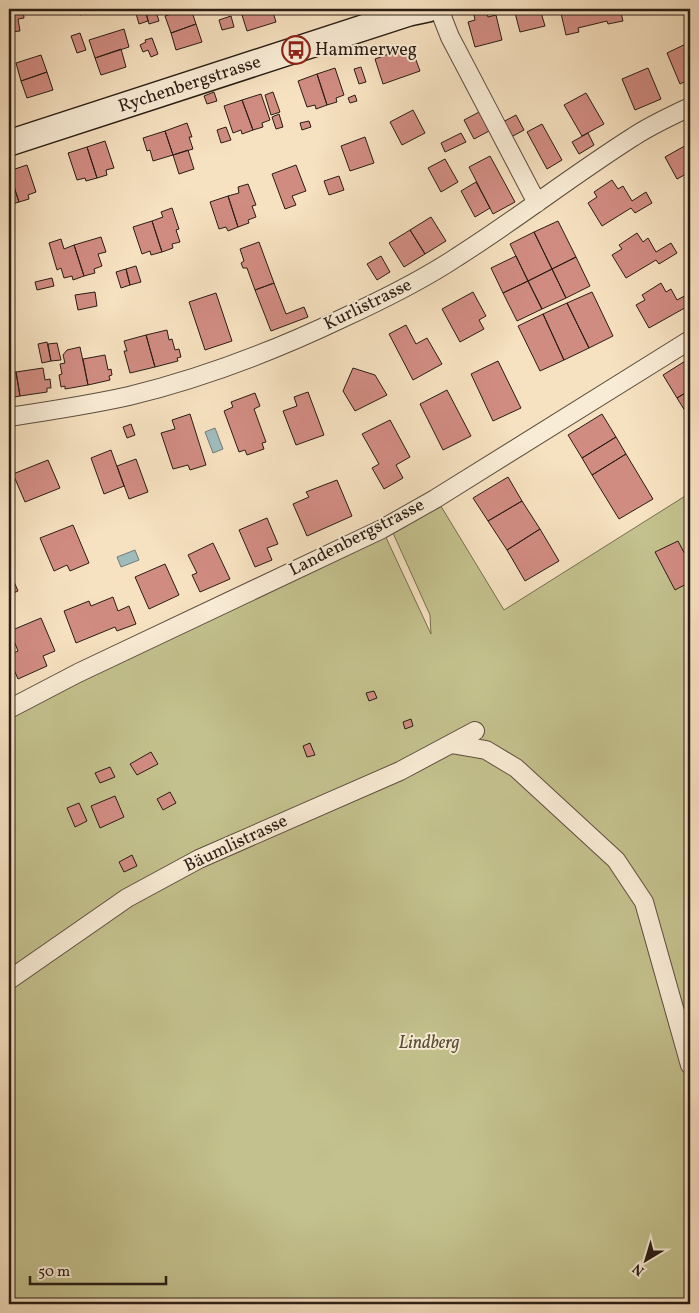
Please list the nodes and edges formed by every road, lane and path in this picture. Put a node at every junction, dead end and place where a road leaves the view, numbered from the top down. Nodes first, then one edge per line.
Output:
1 (440, 9) edge
2 (415, 10) edge
3 (690, 107) edge
4 (9, 143) edge
5 (537, 203) junction
6 (690, 340) edge
7 (9, 417) edge
8 (9, 709) edge
9 (475, 731) dead end
10 (451, 744) junction
11 (9, 980) edge
12 (690, 1065) edge

1 - 5 street
2 - 4 street, Rychenbergstrasse
3 - 5 street, Kurlistrasse
5 - 7 street, Kurlistrasse
6 - 8 street, Landenbergstrasse
9 - 10 street, Bäumlistrasse
10 - 11 street, Bäumlistrasse
10 - 12 street

